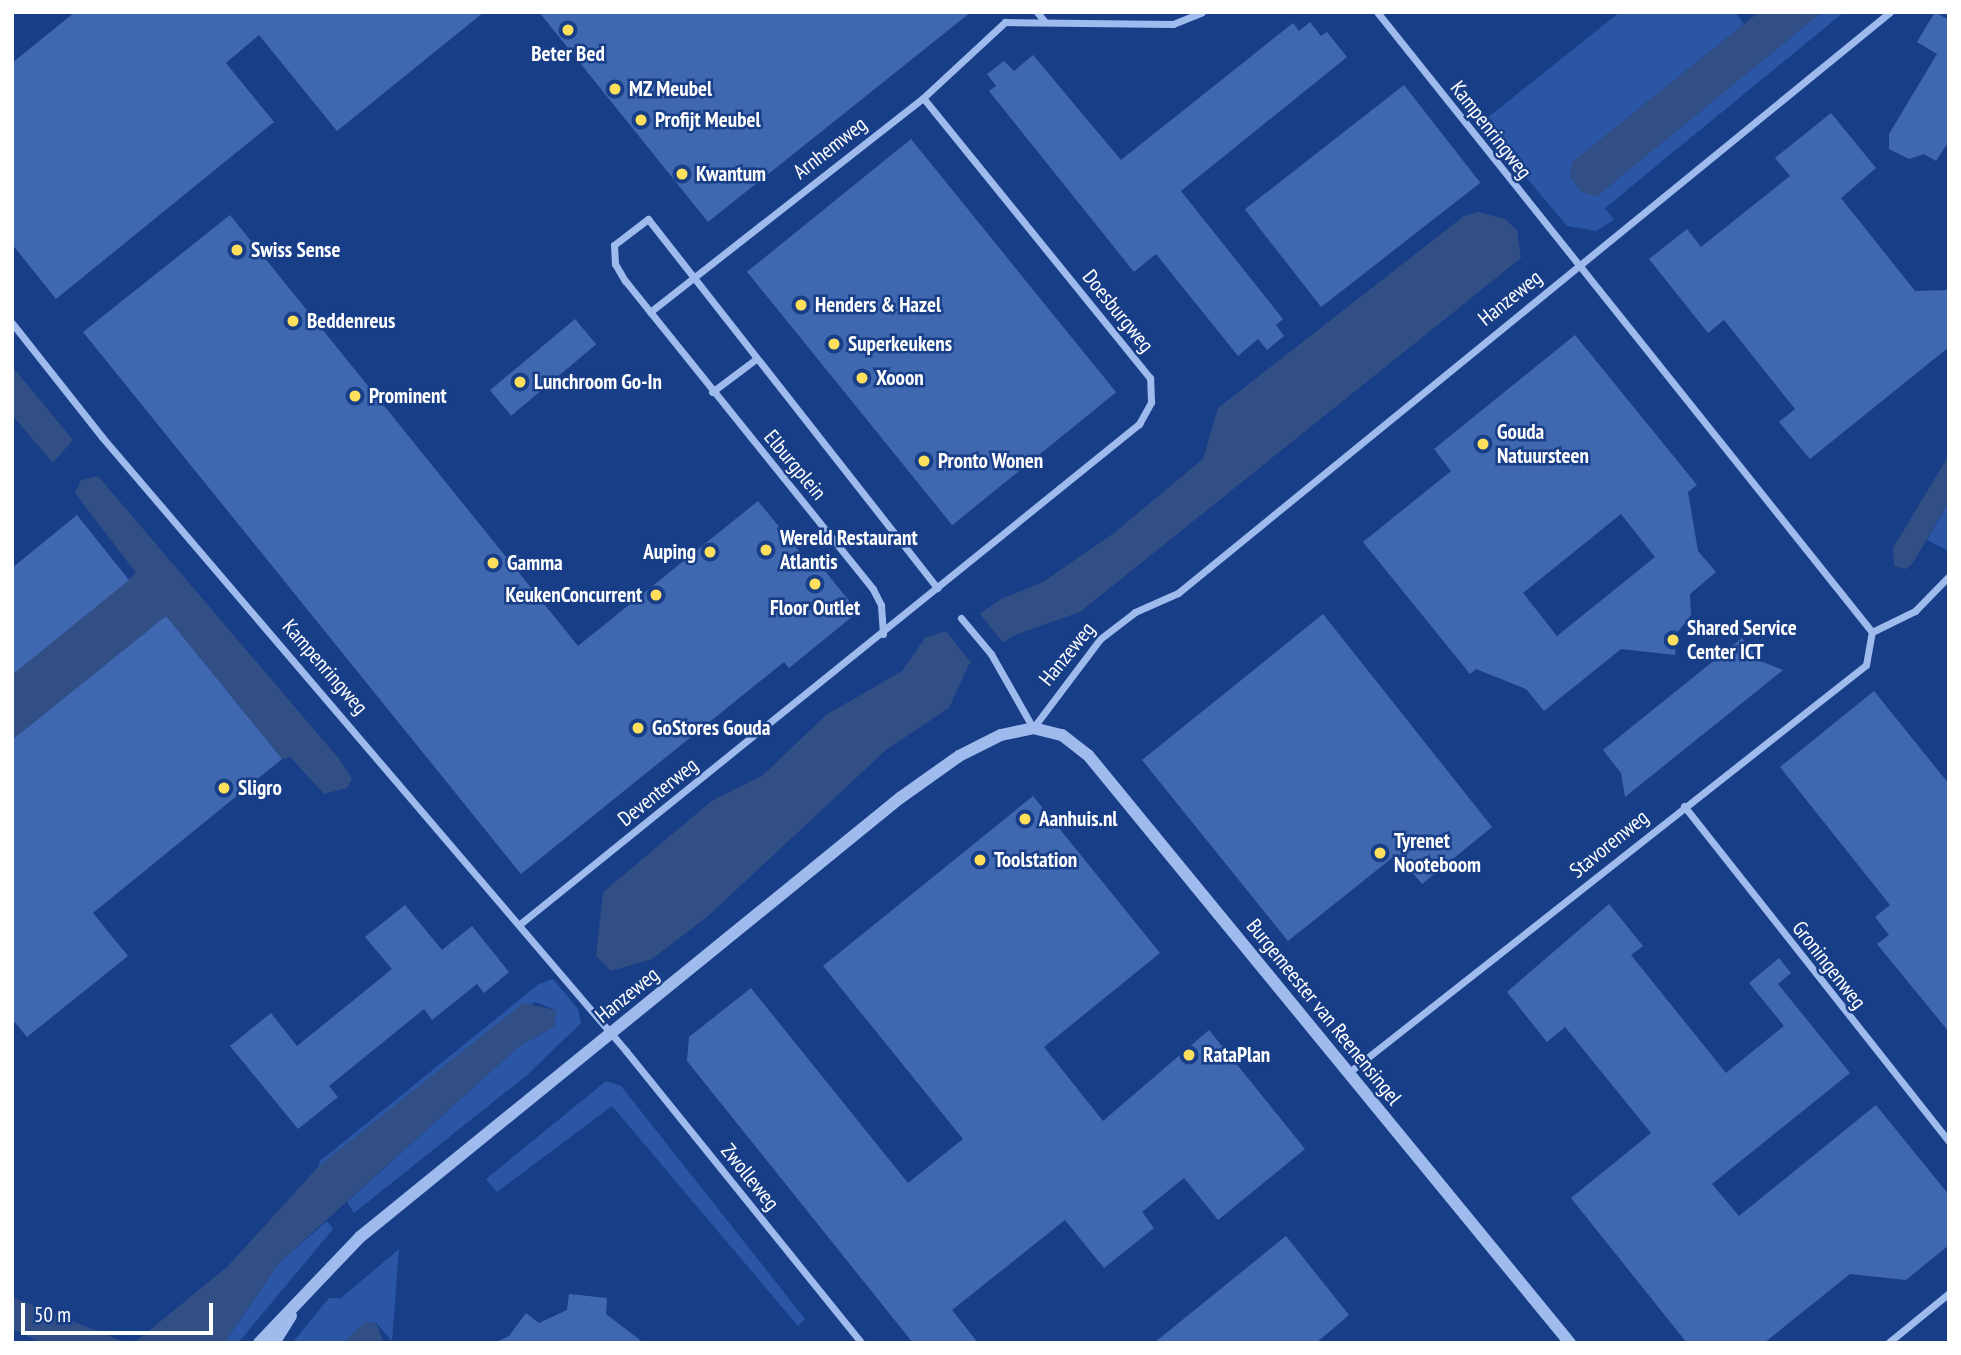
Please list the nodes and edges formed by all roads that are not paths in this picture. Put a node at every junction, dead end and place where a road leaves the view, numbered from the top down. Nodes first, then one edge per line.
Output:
1 (1037, 12) edge
2 (1202, 12) edge
3 (1377, 12) edge
4 (1890, 12) edge
5 (1045, 22) junction
6 (923, 97) junction
7 (1577, 269) junction
8 (693, 277) junction
9 (650, 312) junction
10 (12, 323) edge
11 (756, 359) junction
12 (712, 392) junction
13 (1949, 576) edge
14 (937, 588) junction
15 (961, 618) dead end
16 (1871, 632) junction
17 (884, 634) junction
18 (1033, 727) junction
19 (1684, 806) junction
20 (520, 924) junction
21 (611, 1034) junction
22 (1348, 1073) junction
23 (1949, 1142) edge
24 (308, 1289) junction
25 (1949, 1293) edge
26 (259, 1343) edge
27 (274, 1343) edge
28 (862, 1343) edge
29 (1570, 1343) edge
30 (1888, 1343) edge

1 - 5 street
2 - 5 street
3 - 7 street, Kampenringweg
4 - 7 street, Hanzeweg
5 - 6 street
6 - 8 street, Arnhemweg
6 - 14 street, Doesburgweg
7 - 16 street
7 - 18 street, Hanzeweg
8 - 9 street
8 - 9 street, Elburgplein
8 - 11 street, Elburgplein
9 - 12 street, Elburgplein
10 - 20 street, Kampenringweg
11 - 12 street
11 - 14 street, Elburgplein
12 - 17 street, Elburgplein
13 - 16 street
14 - 17 street, Doesburgweg
15 - 18 street
16 - 19 street, Stavorenweg
17 - 20 street, Deventerweg
18 - 21 street, Hanzeweg
18 - 22 street, Burgemeester van Reenensingel
19 - 22 street, Stavorenweg
19 - 23 street, Groningenweg
20 - 21 street, Kampenringweg
21 - 24 street, Hanzeweg
21 - 28 street, Zwolleweg
22 - 29 street, Burgemeester van Reenensingel
24 - 26 street, Hanzeweg
24 - 27 street, Hanzeweg
25 - 30 street

